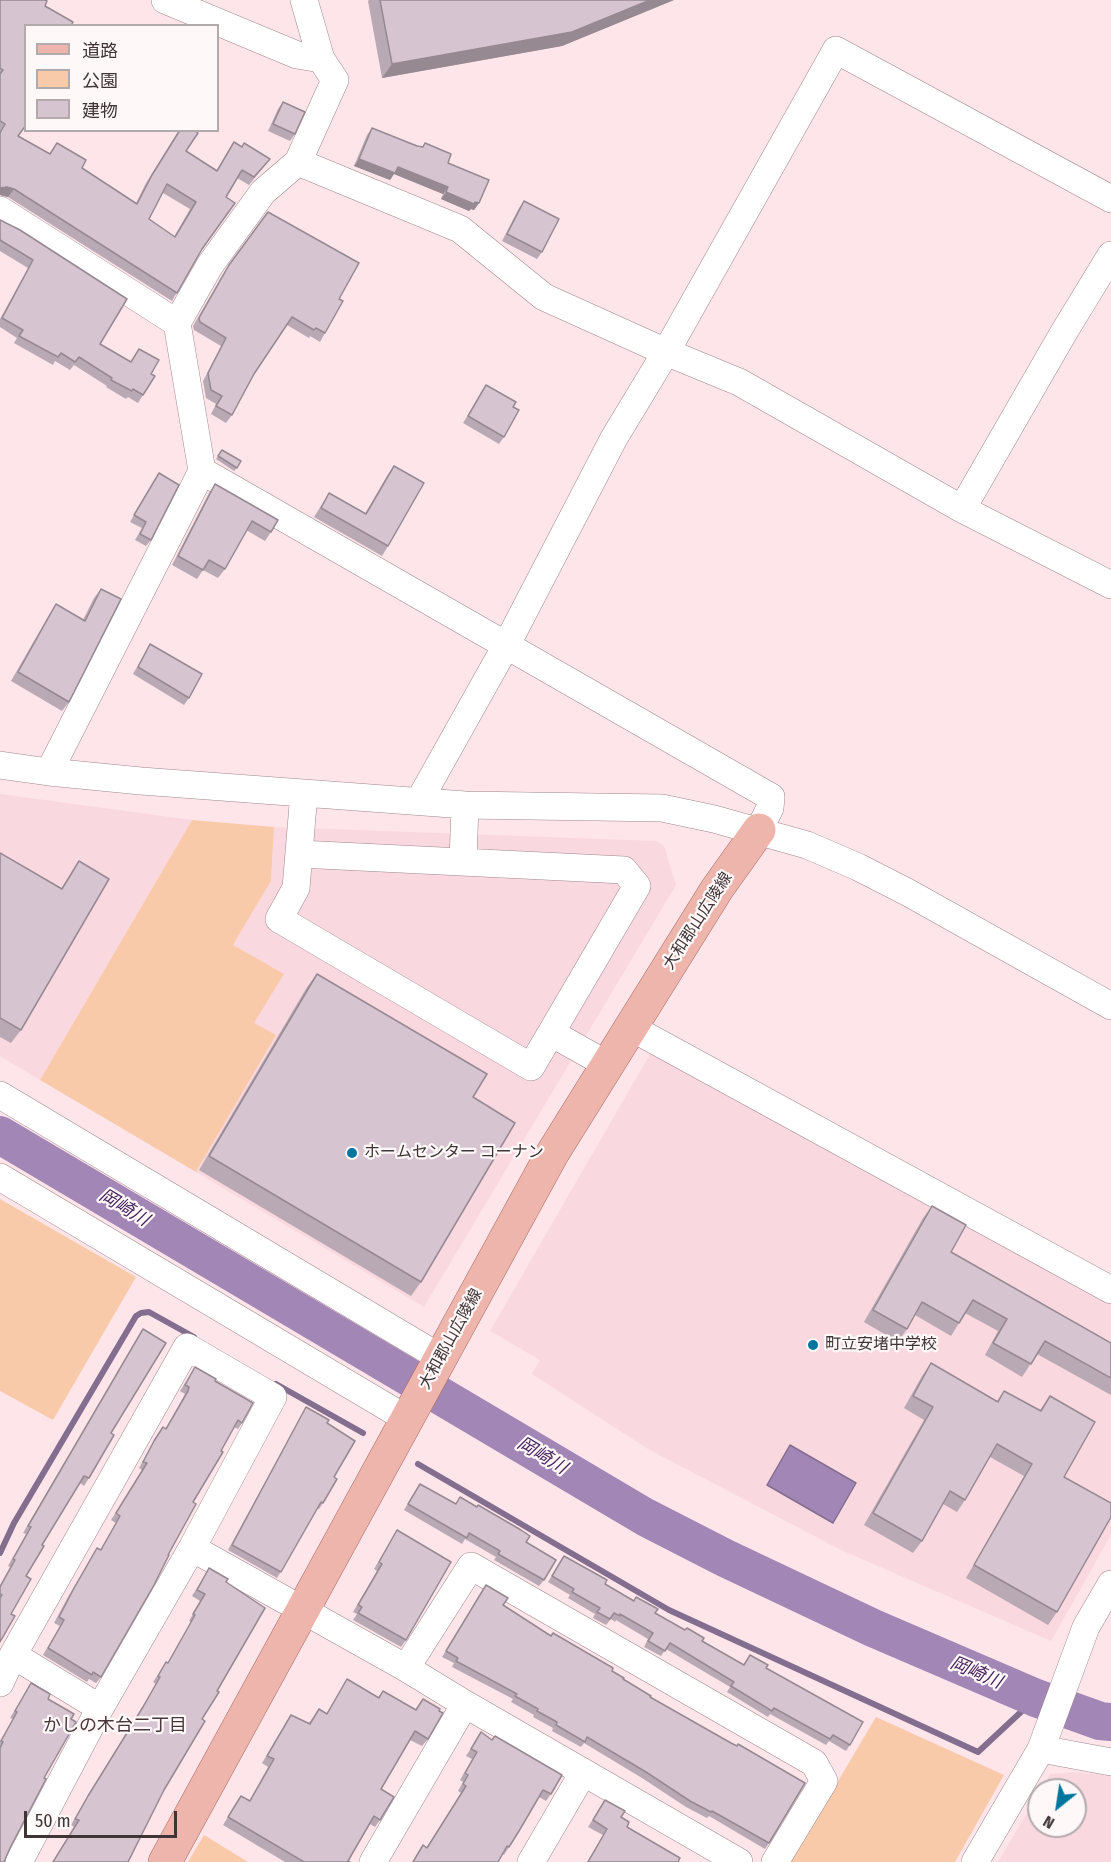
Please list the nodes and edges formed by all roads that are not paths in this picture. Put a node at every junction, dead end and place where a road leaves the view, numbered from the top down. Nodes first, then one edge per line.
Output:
1 (165, 0) edge
2 (304, 0) edge
3 (321, 58) junction
4 (298, 162) junction
5 (1111, 199) edge
6 (0, 210) edge
7 (1111, 255) edge
8 (177, 323) junction
9 (666, 352) junction
10 (202, 471) junction
11 (962, 509) junction
12 (1111, 585) edge
13 (507, 644) junction
14 (0, 765) edge
15 (49, 772) junction
16 (304, 793) junction
17 (419, 801) junction
18 (465, 805) junction
19 (759, 830) junction
20 (299, 854) junction
21 (463, 862) junction
22 (1111, 1006) edge
23 (630, 1027) junction
24 (551, 1033) junction
25 (608, 1065) junction
26 (0, 1095) edge
27 (0, 1178) edge
28 (1111, 1290) edge
29 (441, 1358) junction
30 (407, 1419) junction
31 (192, 1548) junction
32 (1111, 1584) edge
33 (302, 1611) junction
34 (13, 1655) junction
35 (406, 1668) junction
36 (0, 1683) edge
37 (465, 1704) junction
38 (100, 1708) junction
39 (1044, 1743) junction
40 (1111, 1762) edge
41 (583, 1773) junction
42 (699, 1852) edge
43 (19, 1862) edge
44 (165, 1862) edge
45 (373, 1862) edge
46 (531, 1862) edge
47 (739, 1862) edge
48 (775, 1862) edge
49 (975, 1862) edge

1 - 3 street
2 - 3 street
3 - 4 street
4 - 8 street
4 - 9 street
5 - 9 street
6 - 8 street
7 - 11 street
8 - 10 street
9 - 11 street
9 - 13 street
10 - 13 street
10 - 15 street
11 - 12 street
13 - 17 street
13 - 19 street
14 - 15 street
15 - 16 street
16 - 17 street
16 - 20 street
17 - 18 street
18 - 19 street
18 - 21 street
19 - 22 street
19 - 23 main road, 大和郡山広陵線
20 - 21 street
20 - 24 street
21 - 24 street
23 - 25 main road, 大和郡山広陵線
23 - 28 street
24 - 25 street
25 - 29 main road, 大和郡山広陵線
26 - 29 street
27 - 30 street
29 - 30 main road, 大和郡山広陵線
30 - 33 main road, 大和郡山広陵線
31 - 33 street
31 - 34 street
31 - 38 street
32 - 39 street
33 - 35 street
33 - 44 main road, 大和郡山広陵線
34 - 36 street
34 - 38 street
35 - 37 street
35 - 48 street
37 - 41 street
37 - 45 street
38 - 43 street
39 - 40 street
39 - 49 street
41 - 42 street
41 - 46 street
42 - 47 street

